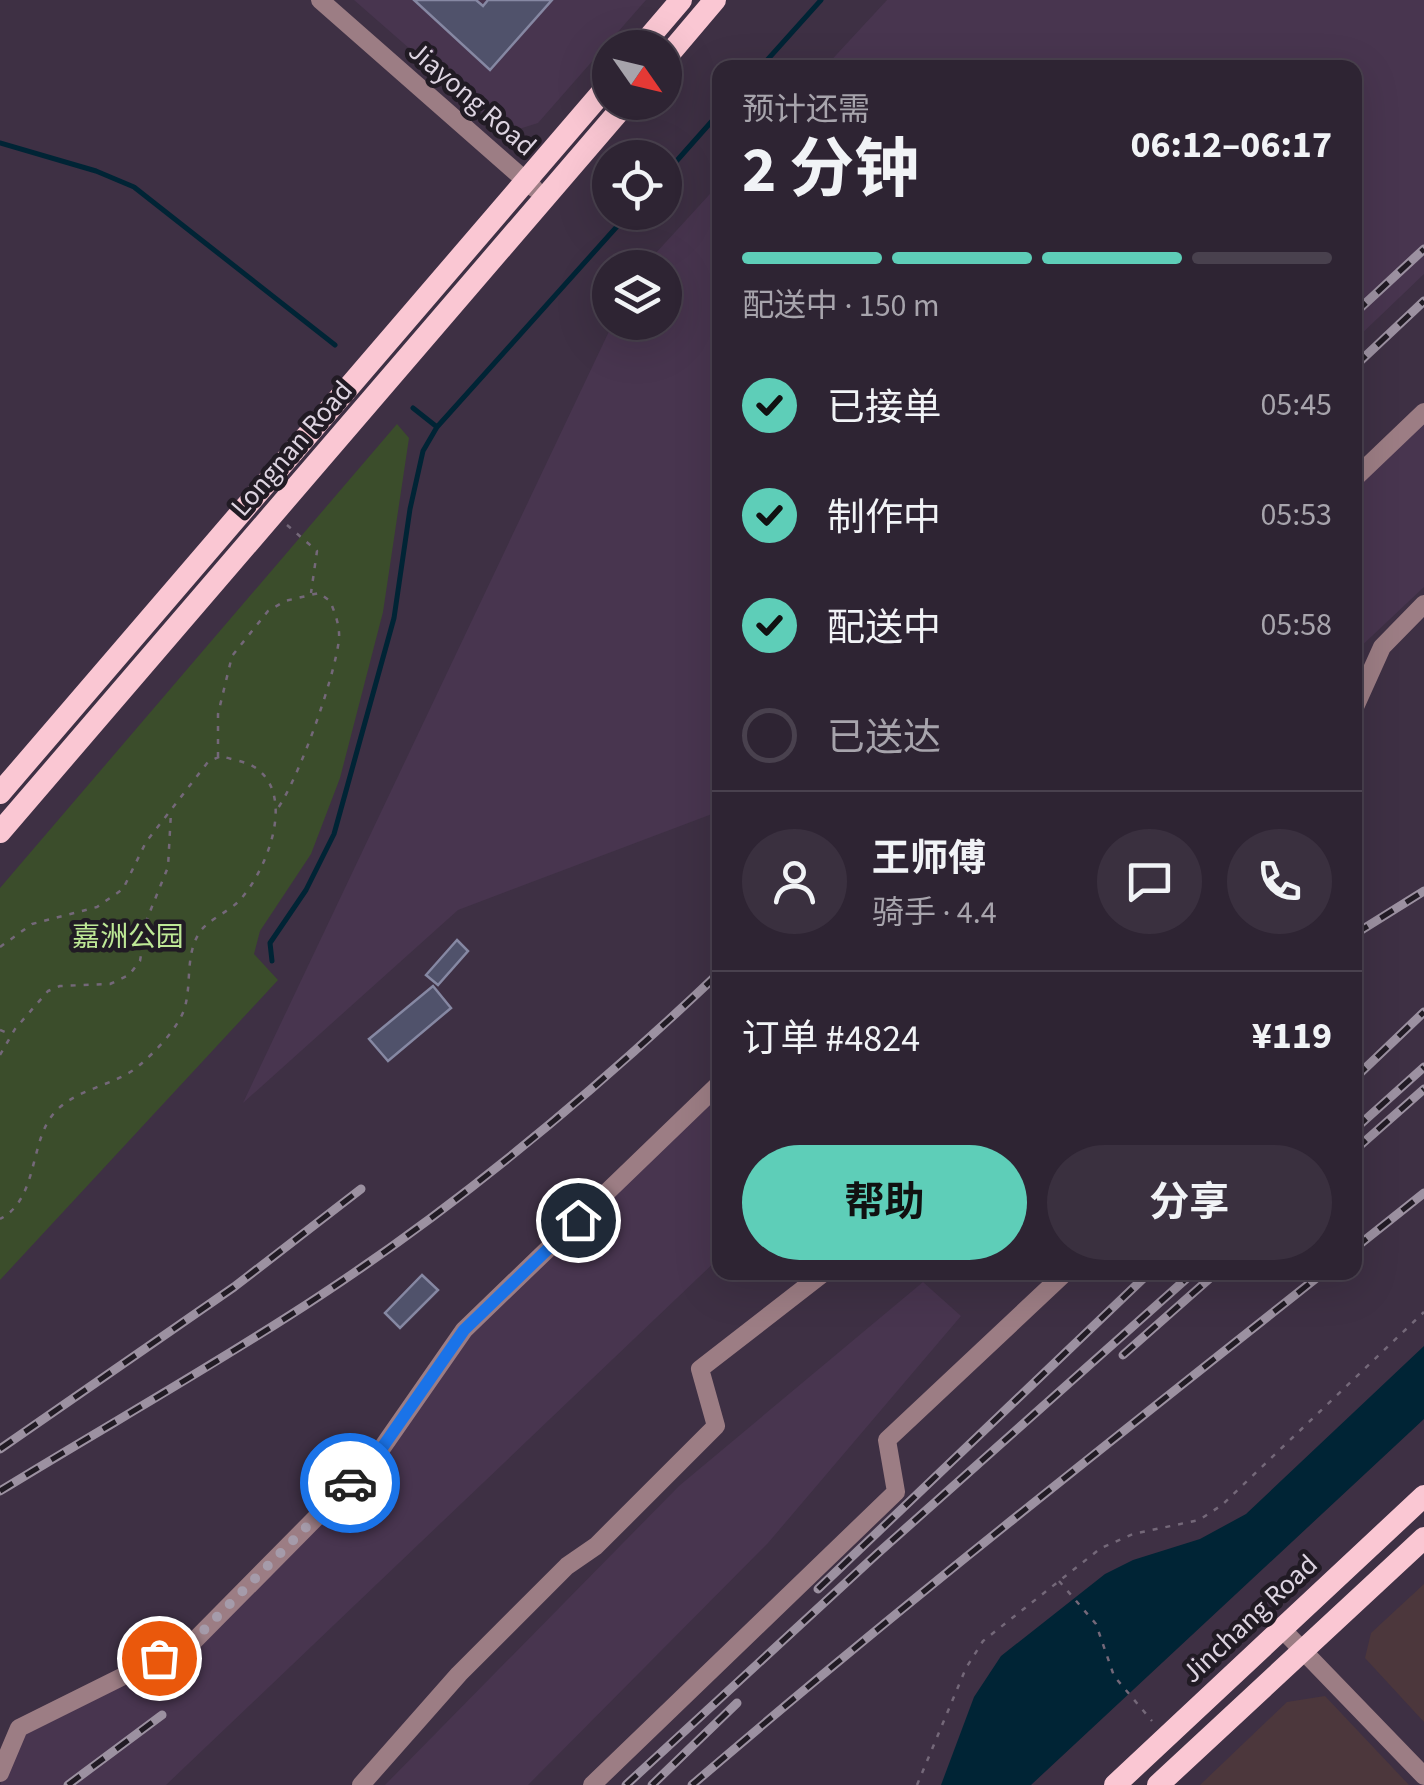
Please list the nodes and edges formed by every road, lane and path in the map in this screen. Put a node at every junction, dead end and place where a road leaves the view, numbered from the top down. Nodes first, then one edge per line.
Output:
1 (320, 0) edge
2 (681, 0) edge
3 (715, 0) edge
4 (655, 30) edge
5 (682, 38) edge
6 (592, 104) edge
7 (612, 120) edge
8 (526, 181) junction
9 (546, 198) junction
10 (1424, 412) edge
11 (1362, 454) edge
12 (1379, 455) junction
13 (1362, 471) edge
14 (274, 514) junction
15 (311, 594) junction
16 (1424, 604) edge
17 (1362, 691) edge
18 (218, 758) junction
19 (0, 793) edge
20 (171, 810) junction
21 (275, 812) junction
22 (0, 832) edge
23 (0, 947) edge
24 (0, 1030) edge
25 (12, 1034) junction
26 (0, 1055) edge
27 (712, 1091) edge
28 (0, 1219) edge
29 (815, 1280) edge
30 (1057, 1280) edge
31 (1424, 1312) edge
32 (1424, 1496) edge
33 (1424, 1538) edge
34 (1059, 1581) junction
35 (1281, 1628) junction
36 (1302, 1650) junction
37 (1167, 1737) junction
38 (0, 1773) edge
39 (1424, 1776) edge
40 (361, 1785) edge
41 (592, 1785) edge
42 (917, 1785) edge
43 (1116, 1785) edge
44 (1158, 1785) edge

1 - 8 street, Jiayong Road
2 - 4 main road
3 - 5 main road
6 - 8 main road, Longnan Road
7 - 9 main road, Longnan Road
8 - 9 street, Jiayong Road
8 - 19 main road, Longnan Road
9 - 14 main road, Longnan Road
10 - 12 street
11 - 12 street
12 - 13 street
14 - 15 path
14 - 22 main road, Longnan Road
15 - 18 path
15 - 21 path
16 - 17 street
18 - 20 path
18 - 21 path
20 - 23 path
20 - 25 path
21 - 28 path
24 - 25 path
25 - 26 path
27 - 38 street
29 - 40 street
30 - 41 street
31 - 34 path
32 - 35 main road, Jinchang Road
33 - 36 main road
34 - 37 path
34 - 42 path
35 - 36 street
35 - 37 main road, Jinchang Road
36 - 39 street
36 - 44 main road
37 - 43 main road, Jinchang Road

